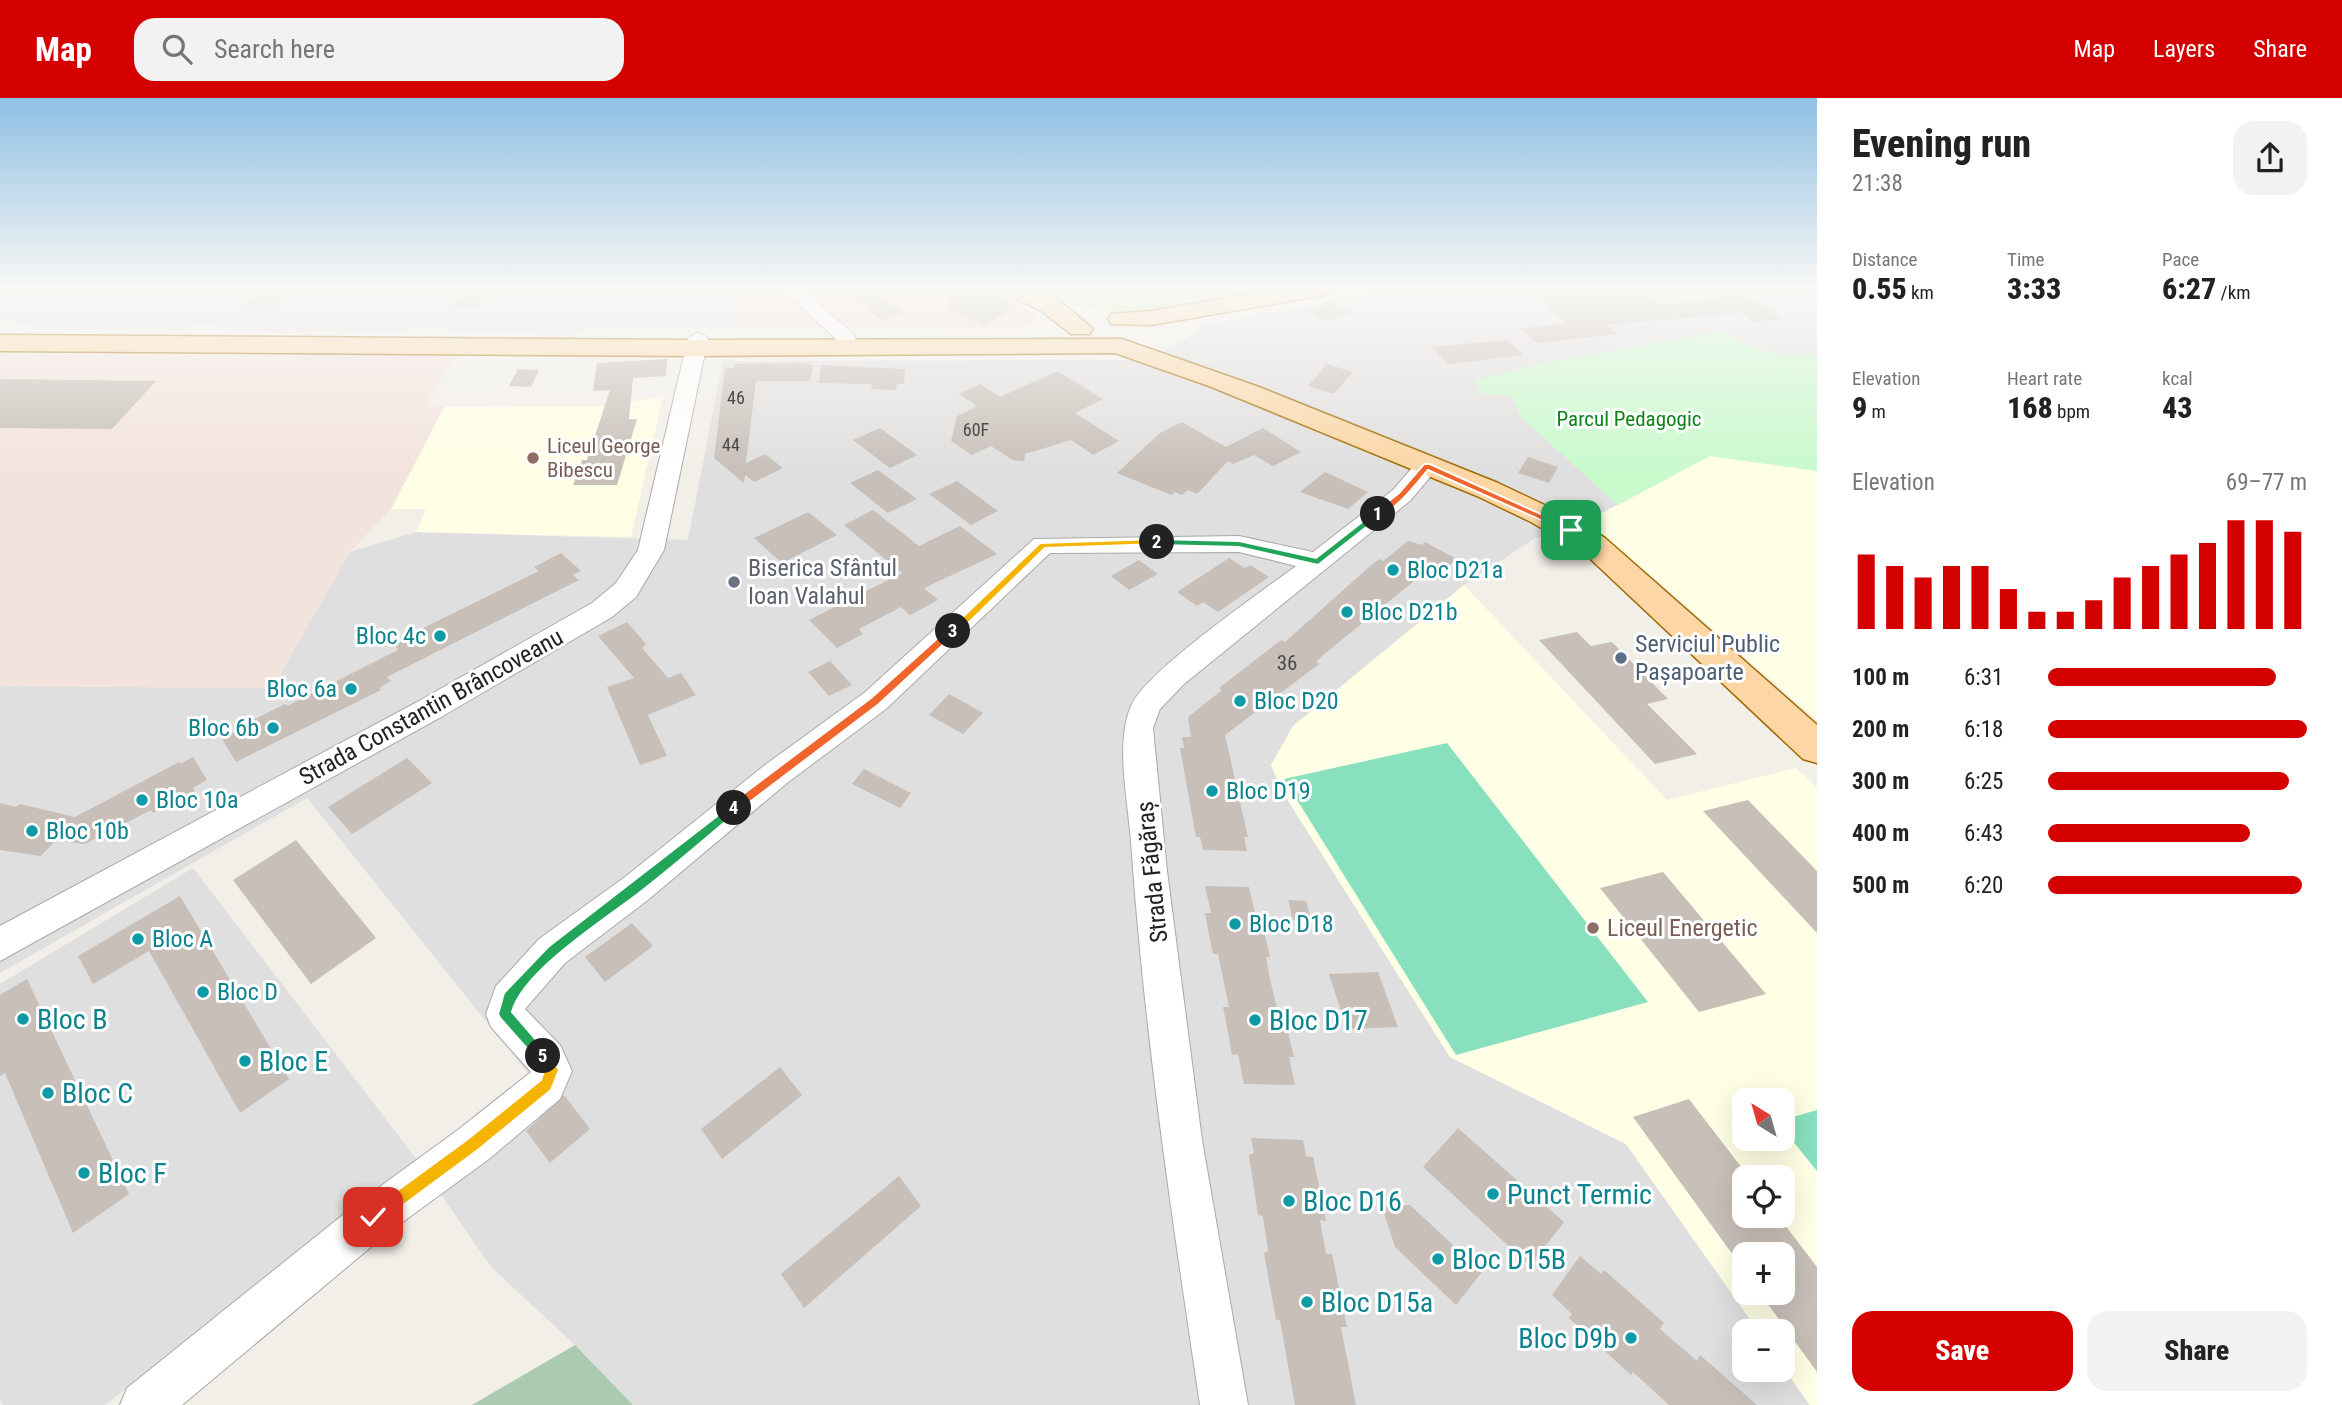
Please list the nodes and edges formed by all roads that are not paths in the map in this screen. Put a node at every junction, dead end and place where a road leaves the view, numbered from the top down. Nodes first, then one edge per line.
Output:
1 (695, 350) edge
2 (1148, 350) edge
3 (1172, 350) edge
4 (1204, 372) junction
5 (1427, 466) junction
6 (1318, 562) junction
7 (1817, 748) edge
8 (1, 944) edge
9 (144, 1405) edge
10 (1224, 1405) edge

1 - 8 street, Strada Constantin Brâncoveanu
2 - 4 main road
3 - 4 main road
4 - 5 main road
5 - 6 street, Strada Făgăraș
5 - 7 main road
6 - 9 street
6 - 10 street, Strada Făgăraș

